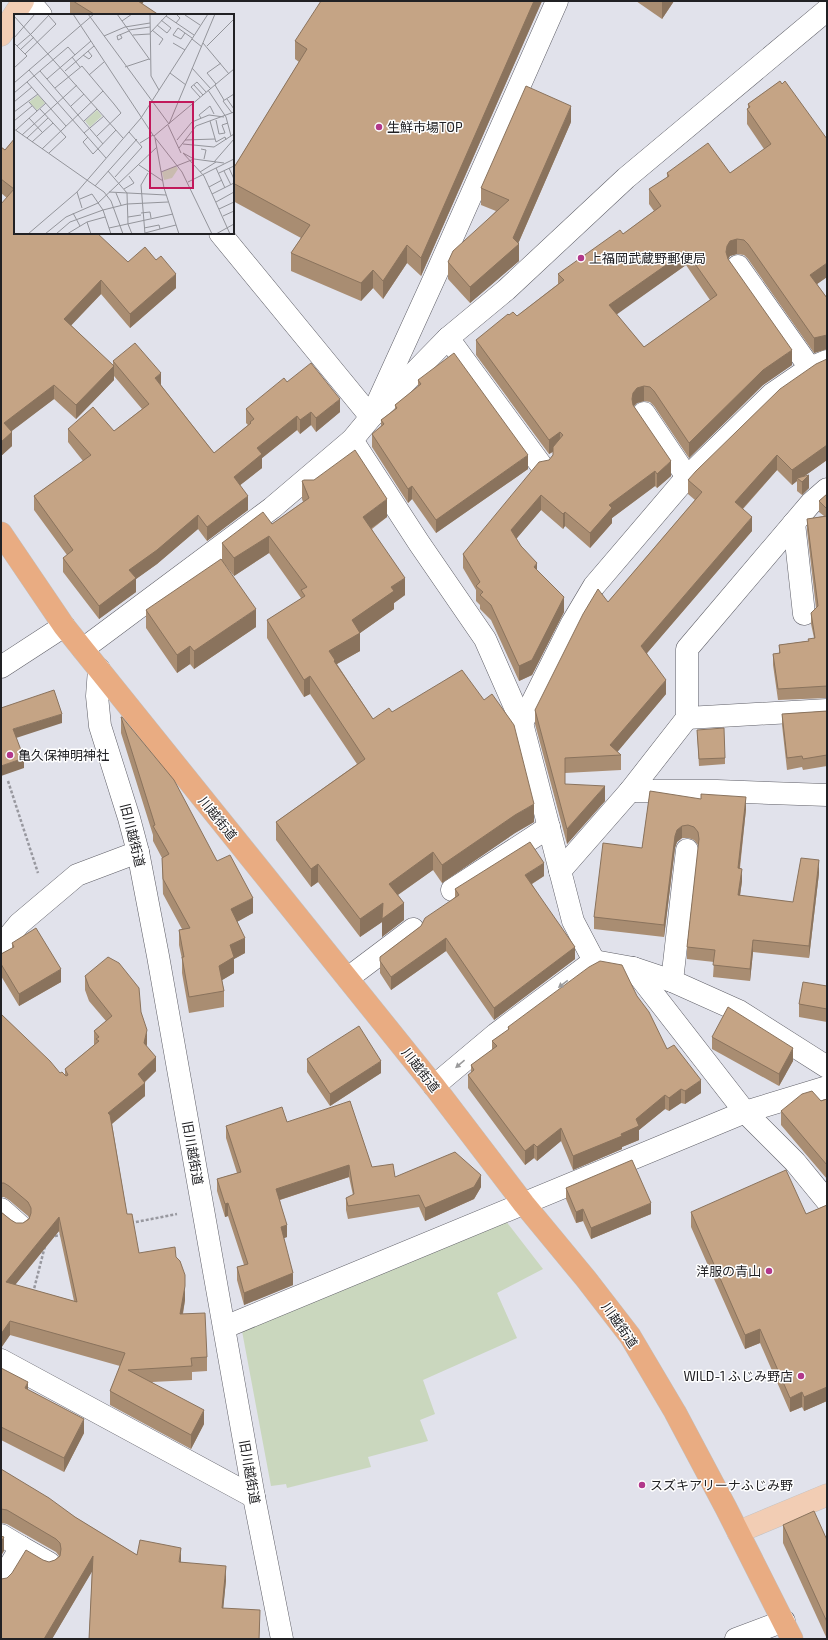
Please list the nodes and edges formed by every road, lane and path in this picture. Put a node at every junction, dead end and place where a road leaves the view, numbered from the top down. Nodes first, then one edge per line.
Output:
1 (23, 1) edge
2 (29, 1) edge
3 (557, 1) edge
4 (827, 10) edge
5 (15, 14) edge
6 (40, 14) edge
7 (14, 15) edge
8 (1, 36) edge
9 (221, 234) edge
10 (738, 266) dead end
11 (448, 338) junction
12 (818, 365) edge
13 (644, 413) dead end
14 (371, 416) junction
15 (352, 440) junction
16 (541, 465) edge
17 (687, 477) junction
18 (827, 489) edge
19 (794, 523) junction
20 (1, 533) edge
21 (804, 614) dead end
22 (64, 626) junction
23 (83, 649) junction
24 (1, 667) edge
25 (99, 669) junction
26 (827, 710) edge
27 (687, 718) junction
28 (522, 723) junction
29 (8, 781) dead end
30 (630, 791) junction
31 (827, 795) edge
32 (549, 827) junction
33 (688, 850) dead end
34 (138, 852) junction
35 (560, 871) junction
36 (452, 890) dead end
37 (47, 900) junction
38 (413, 929) dead end
39 (1, 946) edge
40 (594, 961) junction
41 (633, 968) junction
42 (348, 978) junction
43 (672, 981) junction
44 (827, 1067) edge
45 (434, 1086) junction
46 (827, 1087) edge
47 (745, 1112) junction
48 (827, 1200) edge
49 (524, 1204) junction
50 (1, 1209) edge
51 (203, 1209) junction
52 (126, 1224) edge
53 (19, 1225) edge
54 (63, 1235) edge
55 (48, 1238) edge
56 (46, 1245) edge
57 (32, 1298) edge
58 (225, 1327) junction
59 (1, 1360) edge
60 (827, 1495) edge
61 (254, 1497) junction
62 (738, 1532) junction
63 (1, 1535) edge
64 (21, 1547) junction
65 (49, 1563) edge
66 (1, 1581) edge
67 (788, 1630) edge
68 (282, 1639) edge
69 (736, 1639) edge

1 - 5 main road
2 - 6 street
3 - 14 street
4 - 11 street
7 - 8 main road
9 - 14 street
10 - 12 street
11 - 14 street
11 - 16 street
12 - 17 street
13 - 17 street
14 - 15 street
15 - 23 street
15 - 28 street
17 - 28 street
18 - 19 street
19 - 21 street
19 - 27 street
20 - 22 highway, 川越街道
22 - 23 highway, 川越街道
22 - 24 street
23 - 25 highway, 川越街道
25 - 34 street, 旧川越街道
25 - 42 highway, 川越街道
26 - 27 street
27 - 30 street
28 - 32 street
29 - 37 path
30 - 31 street
30 - 35 street
32 - 35 street
32 - 36 street
33 - 43 street
34 - 37 street
34 - 51 street, 旧川越街道
35 - 40 street
37 - 39 street
38 - 42 street
40 - 41 street
40 -> 45 street
41 - 43 street
41 - 47 street
42 - 45 highway, 川越街道
43 - 44 street
45 - 49 highway, 川越街道
46 - 47 street
47 - 48 street
47 - 49 street
49 - 58 street
49 - 62 highway, 川越街道
50 - 53 street
51 - 52 path
51 - 58 street, 旧川越街道
54 - 55 path
56 - 57 path
58 - 61 street, 旧川越街道
59 - 61 street
60 - 62 main road
61 - 68 street, 旧川越街道
62 - 67 highway, 川越街道
63 - 64 street
64 - 65 street
64 - 66 street
67 - 69 street

